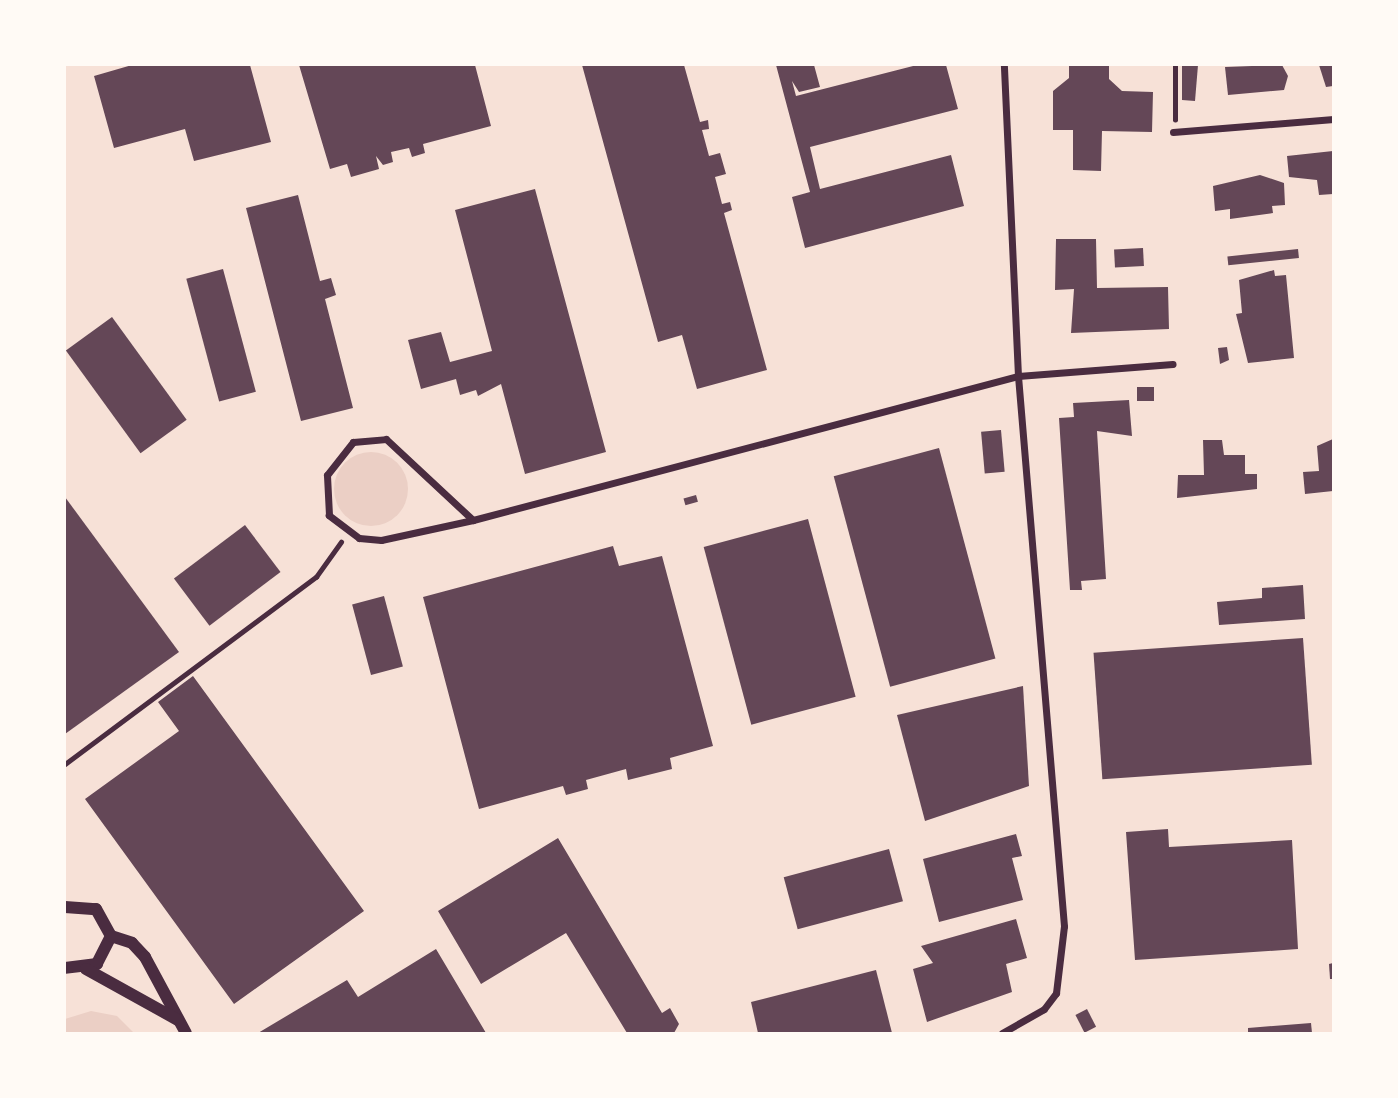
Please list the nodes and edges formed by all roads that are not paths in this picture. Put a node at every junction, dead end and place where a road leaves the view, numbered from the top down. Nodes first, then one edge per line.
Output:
1 (1004, 65) edge
2 (1333, 119) edge
3 (1173, 132) road end
4 (1173, 364) dead end
5 (1018, 376) junction
6 (473, 520) junction
7 (65, 907) edge
8 (111, 936) junction
9 (65, 968) edge
10 (86, 969) junction
11 (178, 1020) junction
12 (186, 1033) edge
13 (1002, 1033) edge

1 - 5 street
2 - 3 street
4 - 5 street
5 - 6 street
5 - 13 street
6 - 6 street
7 - 8 street
8 - 10 street
8 - 11 street
9 - 10 street
10 - 11 street
11 - 12 street

